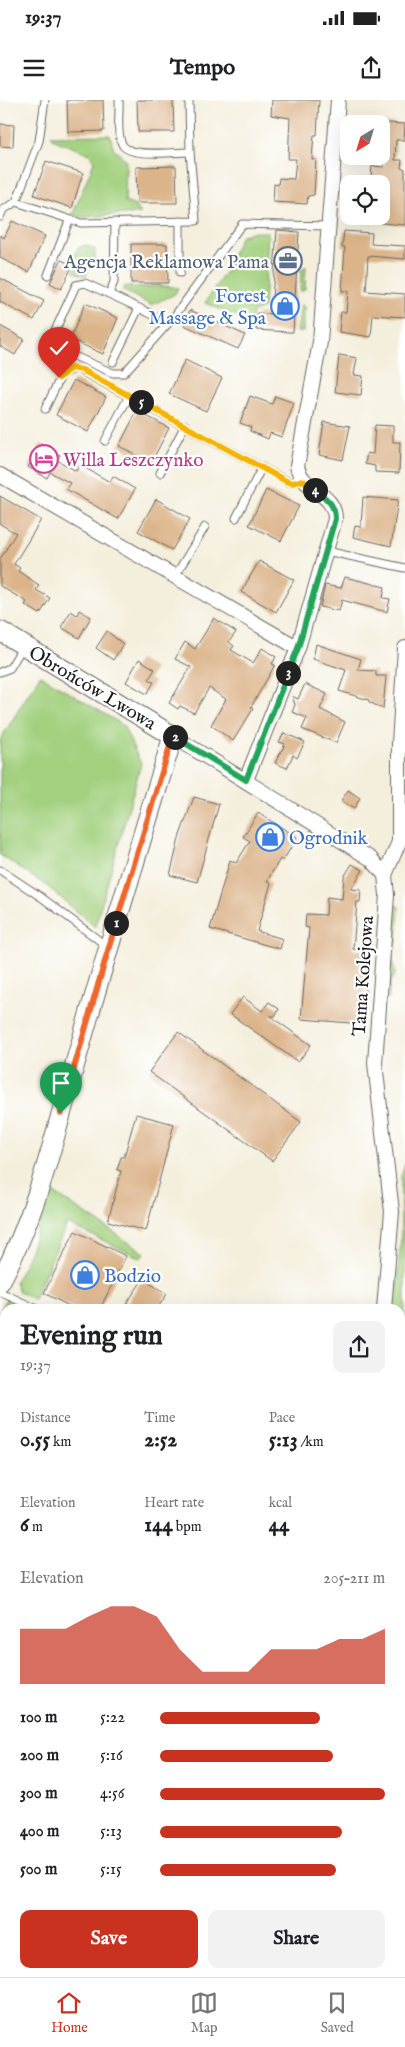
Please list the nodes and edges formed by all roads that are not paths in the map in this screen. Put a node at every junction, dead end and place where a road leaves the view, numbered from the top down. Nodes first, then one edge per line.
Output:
1 (45, 100) edge
2 (119, 100) edge
3 (189, 100) edge
4 (338, 100) edge
5 (190, 152) junction
6 (16, 202) junction
7 (0, 217) edge
8 (69, 220) junction
9 (180, 221) junction
10 (115, 222) junction
11 (329, 226) junction
12 (180, 273) dead end
13 (48, 275) dead end
14 (109, 294) junction
15 (138, 308) junction
16 (153, 315) dead end
17 (53, 335) dead end
18 (65, 352) dead end
19 (114, 362) dead end
20 (129, 396) junction
21 (45, 409) dead end
22 (185, 425) junction
23 (104, 441) dead end
24 (262, 467) junction
25 (160, 473) dead end
26 (0, 475) edge
27 (302, 480) junction
28 (236, 518) dead end
29 (205, 527) dead end
30 (326, 551) junction
31 (405, 568) edge
32 (175, 576) junction
33 (0, 632) edge
34 (23, 645) junction
35 (298, 648) junction
36 (405, 648) edge
37 (0, 672) edge
38 (173, 736) junction
39 (246, 780) junction
40 (0, 870) edge
41 (385, 875) junction
42 (108, 948) junction
43 (0, 1282) edge
44 (0, 1292) edge
45 (26, 1304) edge
46 (384, 1304) edge

1 - 6 lane
2 - 5 lane
3 - 5 lane
4 - 11 street
5 - 9 lane
6 - 7 lane
6 - 8 lane
8 - 10 lane
8 - 13 lane
9 - 10 lane
9 - 12 lane
10 - 14 lane
11 - 18 lane
11 - 27 street
14 - 15 lane
14 - 17 lane
15 - 16 lane
15 - 19 lane
20 - 21 lane
20 - 22 lane
20 - 23 lane
22 - 24 lane
22 - 25 lane
24 - 27 lane
24 - 28 lane
26 - 32 street
27 - 30 street
29 - 32 lane
30 - 31 lane
30 - 35 street
32 - 35 street
33 - 34 street, Obrońców Lwowa
34 - 37 lane
34 - 38 street, Obrońców Lwowa
35 - 39 street
36 - 41 street, Tama Kolejowa
38 - 39 street, Obrońców Lwowa
38 - 42 street
39 - 41 street, Obrońców Lwowa
40 - 42 lane
41 - 46 street, Tama Kolejowa
42 - 43 street
44 - 45 lane

